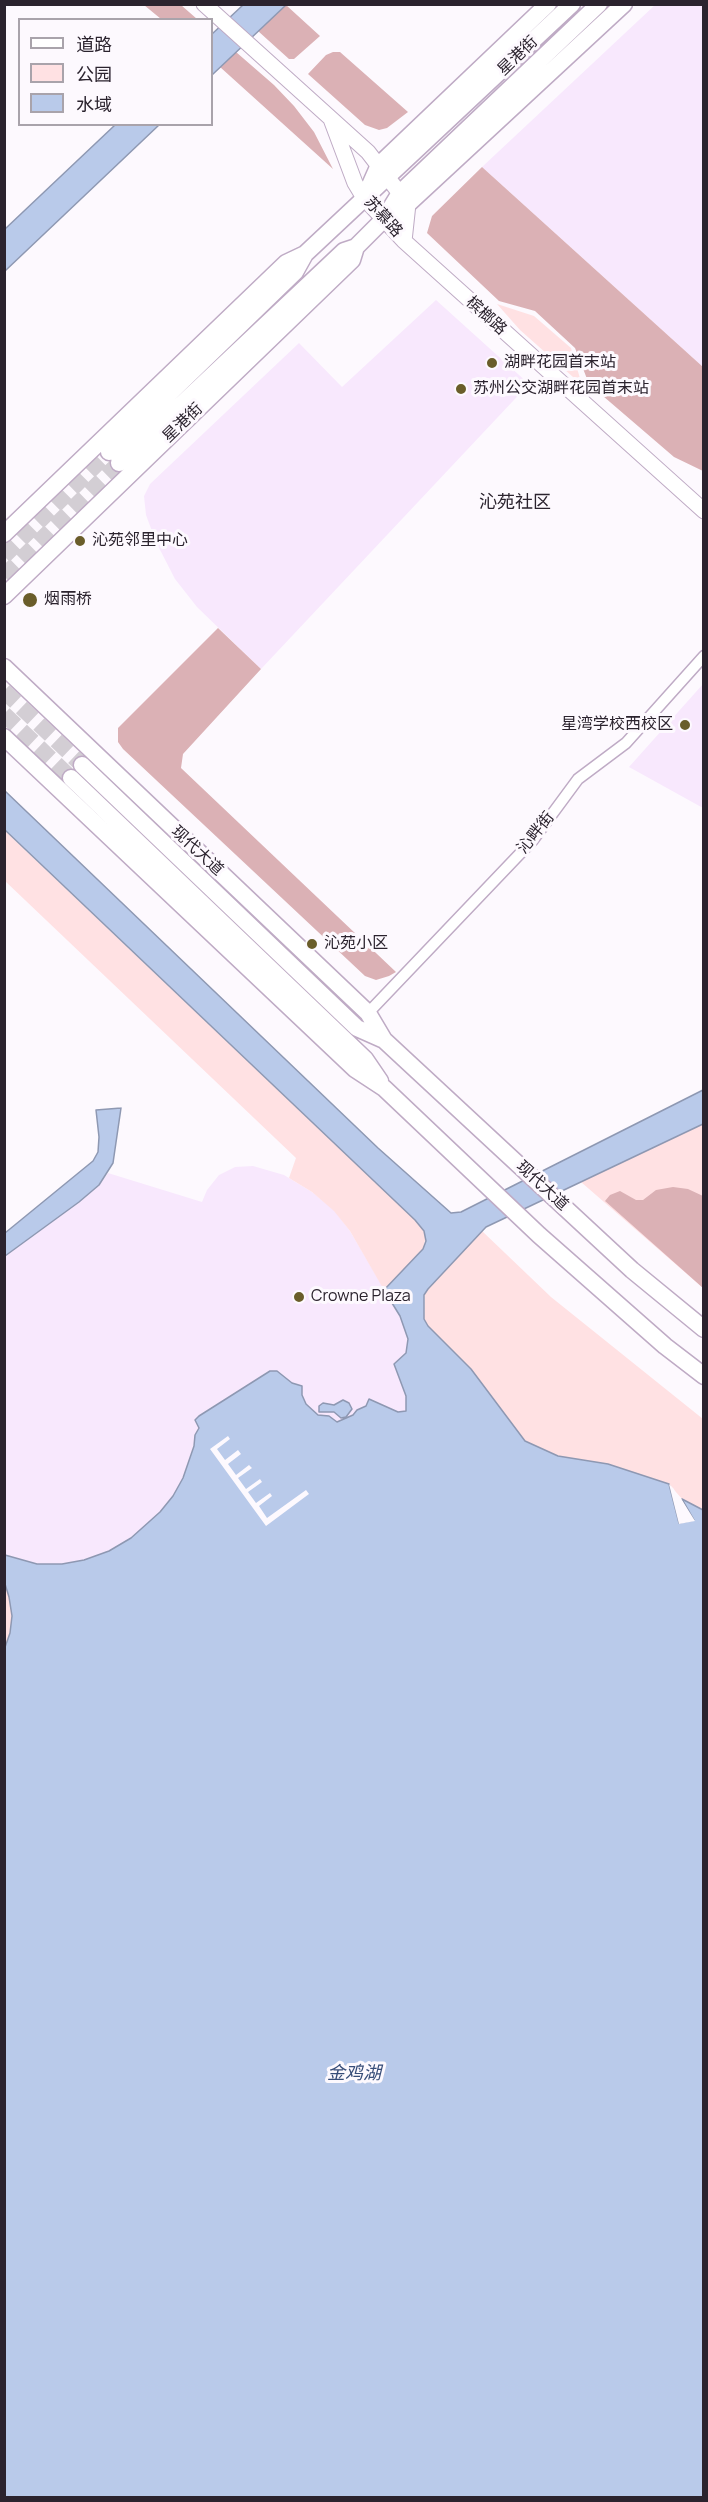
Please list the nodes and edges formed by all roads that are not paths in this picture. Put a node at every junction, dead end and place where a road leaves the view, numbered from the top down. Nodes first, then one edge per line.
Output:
1 (204, 4) edge
2 (548, 4) edge
3 (572, 4) edge
4 (599, 4) edge
5 (624, 4) edge
6 (331, 119) junction
7 (384, 171) junction
8 (364, 198) junction
9 (404, 198) junction
10 (384, 219) junction
11 (404, 241) junction
12 (356, 247) junction
13 (305, 254) junction
14 (704, 511) edge
15 (4, 534) edge
16 (4, 596) edge
17 (704, 656) edge
18 (4, 668) edge
19 (4, 737) edge
20 (368, 1013) junction
21 (384, 1040) junction
22 (384, 1088) junction
23 (704, 1329) edge
24 (704, 1376) edge

1 - 6 main road, 苏慕路
2 - 7 main road
3 - 7 main road, 星港街
4 - 9 main road, 星港街
5 - 9 main road
6 - 7 main road, 苏慕路
6 - 8 main road, 苏慕路
7 - 8 main road
7 - 9 main road, 苏慕路
8 - 10 main road, 苏慕路
8 - 13 main road, 星港街
9 - 10 main road, 星港街
9 - 11 main road, 苏慕路
10 - 11 main road, 苏慕路
10 - 12 main road, 星港街
11 - 14 main road, 槟榔路
12 - 13 main road, 星港街
12 - 16 main road, 星港街
13 - 15 main road, 星港街
17 - 20 street, 沁畔街
18 - 20 main road, 现代大道
19 - 22 main road, 现代大道
20 - 21 main road, 现代大道
21 - 22 main road, 现代大道
21 - 23 main road, 现代大道
22 - 24 main road, 现代大道

